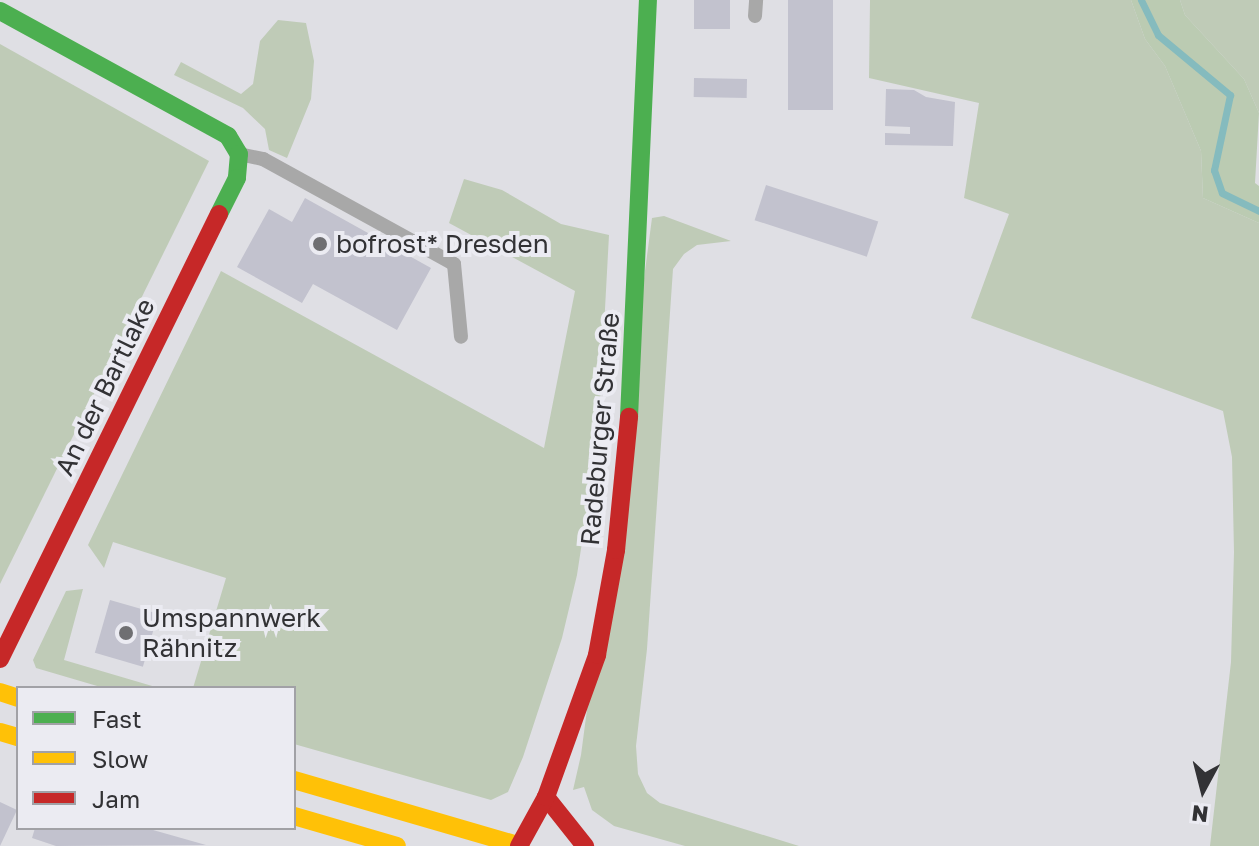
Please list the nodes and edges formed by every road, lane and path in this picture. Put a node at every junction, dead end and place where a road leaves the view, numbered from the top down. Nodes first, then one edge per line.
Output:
1 (648, 0) edge
2 (756, 0) edge
3 (0, 11) edge
4 (755, 16) dead end
5 (239, 154) junction
6 (461, 337) dead end
7 (0, 659) edge
8 (296, 781) edge
9 (546, 797) junction
10 (296, 817) edge
11 (397, 846) edge
12 (520, 846) edge
13 (585, 846) edge

1 - 9 main road, Radeburger Straße
2 - 4 lane
3 - 5 main road
5 - 6 lane
5 - 7 main road, An der Bartlake
8 - 12 main road
9 - 12 main road, Radeburger Straße
9 - 13 main road
10 - 11 main road

